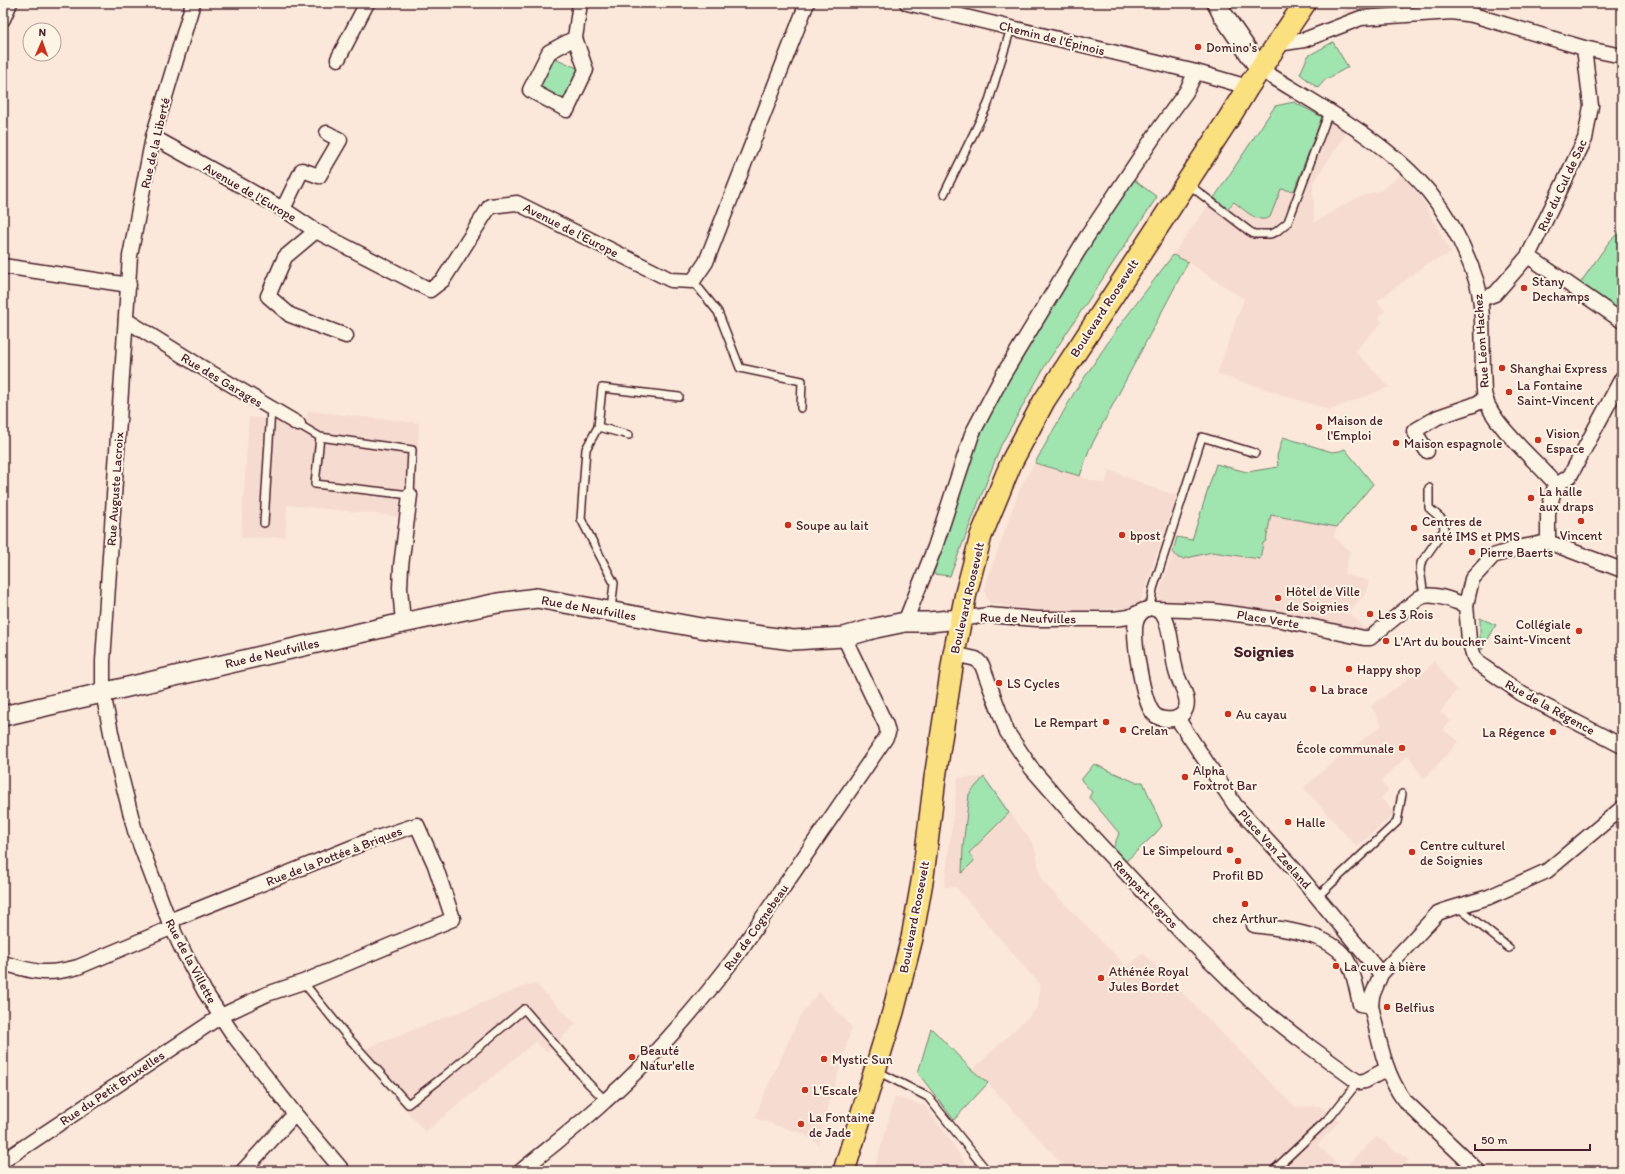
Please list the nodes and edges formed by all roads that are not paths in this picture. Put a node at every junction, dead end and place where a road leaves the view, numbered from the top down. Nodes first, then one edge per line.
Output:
1 (10, 3) edge
2 (193, 3) edge
3 (367, 3) edge
4 (580, 3) edge
5 (807, 3) edge
6 (908, 3) edge
7 (1217, 3) edge
8 (1305, 3) edge
9 (3, 19) edge
10 (1011, 28) junction
11 (575, 38) junction
12 (1278, 44) junction
13 (1584, 48) junction
14 (1622, 56) edge
15 (338, 59) dead end
16 (1260, 69) junction
17 (1196, 72) junction
18 (1248, 87) junction
19 (1329, 112) junction
20 (327, 133) dead end
21 (153, 137) junction
22 (1186, 183) junction
23 (944, 194) dead end
24 (283, 209) junction
25 (316, 231) junction
26 (1528, 256) junction
27 (3, 266) edge
28 (693, 281) junction
29 (129, 285) junction
30 (1480, 297) junction
31 (126, 320) junction
32 (1622, 322) edge
33 (346, 336) dead end
34 (1622, 378) edge
35 (678, 397) dead end
36 (1486, 399) junction
37 (801, 408) dead end
38 (271, 409) junction
39 (298, 424) joint
40 (598, 427) junction
41 (629, 434) dead end
42 (320, 437) junction
43 (1427, 451) dead end
44 (1255, 453) dead end
45 (1555, 486) junction
46 (1429, 488) dead end
47 (410, 495) junction
48 (264, 523) dead end
49 (1548, 542) junction
50 (1622, 570) edge
51 (1424, 595) junction
52 (1466, 605) junction
53 (1150, 609) junction
54 (611, 612) junction
55 (960, 619) junction
56 (1113, 619) junction
57 (904, 622) junction
58 (403, 623) junction
59 (1134, 630) junction
60 (844, 637) junction
61 (954, 654) junction
62 (103, 693) junction
63 (3, 716) edge
64 (1178, 718) junction
65 (1622, 746) edge
66 (1402, 794) dead end
67 (1622, 808) edge
68 (1317, 897) junction
69 (1458, 907) junction
70 (171, 924) junction
71 (1254, 925) dead end
72 (1509, 948) dead end
73 (3, 962) edge
74 (1381, 974) junction
75 (303, 982) junction
76 (1371, 1006) junction
77 (221, 1016) junction
78 (1387, 1069) junction
79 (875, 1070) junction
80 (1358, 1082) junction
81 (606, 1101) junction
82 (295, 1114) junction
83 (3, 1161) edge
84 (243, 1171) edge
85 (343, 1171) edge
86 (521, 1171) edge
87 (844, 1171) edge
88 (987, 1171) edge
89 (1273, 1171) edge
90 (1478, 1171) edge

1 - 9 street
2 - 21 street, Rue de la Liberté
3 - 15 street
4 - 11 street
5 - 28 street
6 - 10 street, Chemin de l'Épinois
7 - 16 main road
8 - 12 main road, Boulevard Roosevelt
10 - 17 street, Chemin de l'Épinois
10 - 23 lane
11 - 11 street
12 - 13 street
12 - 16 main road, Boulevard Roosevelt
13 - 14 street
13 - 26 street, Rue du Cul de Sac
16 - 18 main road, Boulevard Roosevelt
16 - 19 street, Rue Léon Hachez
17 - 18 street, Chemin de l'Épinois
17 - 57 street
18 - 22 main road, Boulevard Roosevelt
19 - 22 lane
19 - 30 street, Rue Léon Hachez
20 - 24 street
21 - 24 street, Avenue de l'Europe
21 - 29 street, Rue de la Liberté
22 - 55 main road, Boulevard Roosevelt
24 - 25 street, Avenue de l'Europe
25 - 28 street, Avenue de l'Europe
25 - 33 street
26 - 30 street, Rue du Cul de Sac
26 - 32 street
27 - 29 street
28 - 37 lane
29 - 31 street, Rue Auguste Lacroix
30 - 36 street, Rue Léon Hachez
31 - 38 street, Rue des Garages
31 - 62 street, Rue Auguste Lacroix
34 - 45 street
35 - 40 lane
36 - 43 street
36 - 45 street, Rue Léon Hachez
38 - 39 street, Rue des Garages
38 - 48 lane
39 - 42 lane, Rue des Garages
40 - 41 lane
40 - 54 lane
42 - 47 lane, Rue des Garages
42 - 47 lane
44 - 53 lane
45 - 49 street
46 - 51 lane
47 - 58 street, Rue des Garages
49 - 50 street
49 - 52 street, Rue de la Régence
51 - 52 street
51 - 53 street, Place Verte
52 - 65 street, Rue de la Régence
53 - 56 street
53 - 59 street
53 - 64 street
54 - 58 main road, Rue de Neufvilles
54 - 60 main road, Rue de Neufvilles
55 - 56 street, Rue de Neufvilles
55 - 57 main road, Rue de Neufvilles
55 - 61 main road, Boulevard Roosevelt
56 - 59 street
57 - 60 main road, Rue de Neufvilles
58 - 62 main road, Rue de Neufvilles
59 - 64 street
60 - 81 street, Rue de Cognebeau
61 - 79 main road, Boulevard Roosevelt
61 - 80 street, Rempart Legros
62 - 63 main road, Rue de Neufvilles
62 - 70 street, Rue de la Villette
64 - 68 street, Place Van Zeeland
66 - 68 lane
67 - 69 street
68 - 74 street, Place Van Zeeland
69 - 72 lane
69 - 74 street
70 - 73 street
70 - 75 street, Rue de la Pottée à Briques
70 - 77 street, Rue de la Villette
71 - 76 street
74 - 76 street
75 - 77 street, Rue de la Pottée à Briques
75 - 81 lane
76 - 78 street
77 - 82 street, Rue de la Villette
77 - 83 street, Rue du Petit Bruxelles
78 - 80 street
78 - 90 street
79 - 87 main road, Boulevard Roosevelt
79 - 88 lane
80 - 89 lane
81 - 86 street, Rue de Cognebeau
82 - 84 street
82 - 85 street, Rue de la Villette

